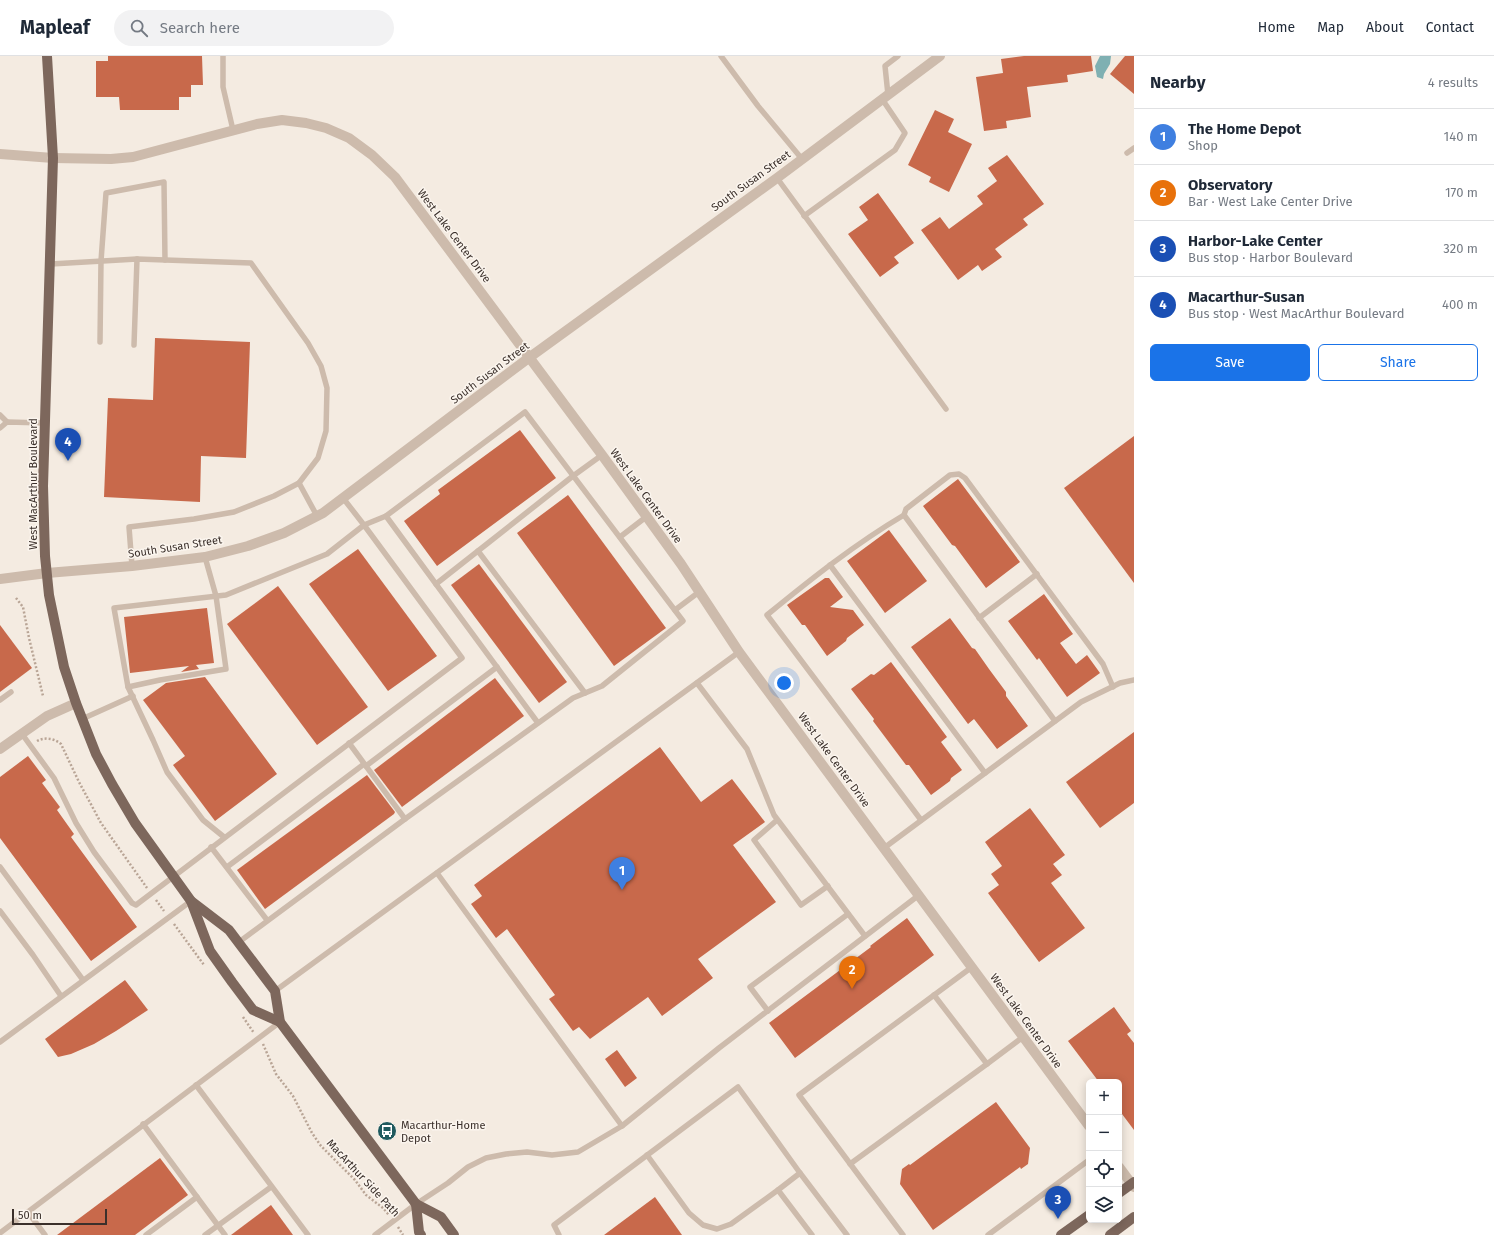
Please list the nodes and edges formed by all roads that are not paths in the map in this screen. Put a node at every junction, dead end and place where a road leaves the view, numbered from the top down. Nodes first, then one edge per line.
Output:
1 (47, 56) edge
2 (223, 56) edge
3 (721, 56) edge
4 (898, 56) edge
5 (940, 56) edge
6 (885, 97) junction
7 (233, 130) junction
8 (1134, 148) edge
9 (1127, 153) dead end
10 (0, 154) edge
11 (54, 158) junction
12 (802, 159) junction
13 (777, 178) junction
14 (804, 216) junction
15 (137, 259) junction
16 (165, 260) junction
17 (101, 261) junction
18 (51, 264) junction
19 (100, 342) dead end
20 (134, 345) dead end
21 (530, 357) junction
22 (946, 409) dead end
23 (0, 415) edge
24 (7, 422) junction
25 (45, 423) junction
26 (0, 428) edge
27 (602, 455) junction
28 (573, 476) junction
29 (299, 483) junction
30 (343, 498) junction
31 (904, 515) junction
32 (317, 516) junction
33 (386, 516) junction
34 (646, 517) junction
35 (364, 525) junction
36 (620, 537) junction
37 (478, 551) junction
38 (205, 557) junction
39 (830, 565) junction
40 (132, 566) junction
41 (47, 573) junction
42 (1037, 574) junction
43 (0, 579) edge
44 (436, 584) junction
45 (699, 592) junction
46 (216, 596) junction
47 (675, 610) junction
48 (979, 618) junction
49 (739, 652) junction
50 (497, 667) junction
51 (1134, 680) edge
52 (697, 682) junction
53 (128, 687) junction
54 (1113, 687) junction
55 (11, 692) dead end
56 (585, 693) junction
57 (133, 696) junction
58 (0, 700) edge
59 (76, 703) junction
60 (82, 719) junction
61 (1055, 721) junction
62 (538, 723) junction
63 (22, 734) junction
64 (349, 744) junction
65 (0, 750) edge
66 (365, 765) junction
67 (985, 773) junction
68 (405, 820) junction
69 (777, 820) junction
70 (921, 820) junction
71 (224, 837) junction
72 (212, 847) junction
73 (884, 848) junction
74 (0, 867) edge
75 (227, 867) junction
76 (436, 873) junction
77 (173, 877) junction
78 (828, 886) junction
79 (919, 895) junction
80 (191, 901) junction
81 (0, 911) edge
82 (848, 914) junction
83 (267, 920) junction
84 (865, 936) junction
85 (239, 942) junction
86 (972, 967) junction
87 (83, 980) junction
88 (275, 991) junction
89 (934, 995) junction
90 (61, 996) junction
91 (768, 1011) junction
92 (280, 1022) junction
93 (1023, 1037) junction
94 (0, 1042) edge
95 (987, 1064) junction
96 (196, 1085) junction
97 (1086, 1122) edge
98 (143, 1124) junction
99 (622, 1126) junction
100 (647, 1155) junction
101 (1086, 1162) edge
102 (850, 1164) junction
103 (1122, 1171) edge
104 (800, 1173) junction
105 (1133, 1184) edge
106 (271, 1187) junction
107 (778, 1190) junction
108 (1122, 1191) edge
109 (197, 1197) junction
110 (416, 1204) junction
111 (28, 1212) junction
112 (1086, 1217) edge
113 (1134, 1217) edge
114 (218, 1226) junction
115 (0, 1233) edge
116 (46, 1235) edge
117 (146, 1235) edge
118 (205, 1235) edge
119 (225, 1235) edge
120 (308, 1235) edge
121 (375, 1235) edge
122 (420, 1235) edge
123 (454, 1235) edge
124 (559, 1235) edge
125 (812, 1235) edge
126 (847, 1235) edge
127 (903, 1235) edge
128 (988, 1235) edge
129 (1061, 1235) edge
130 (1110, 1235) edge

1 - 11 main road, West MacArthur Boulevard
2 - 7 lane
3 - 12 lane
4 - 6 lane
5 - 6 street, South Susan Street
6 - 12 street, South Susan Street
6 - 14 lane
7 - 11 street, West Lake Center Drive
7 - 21 street, West Lake Center Drive
8 - 9 lane
10 - 11 street, West Lake Center Drive
11 - 18 main road, West MacArthur Boulevard
12 - 13 street, South Susan Street
13 - 14 lane
13 - 21 street, South Susan Street
14 - 22 lane
15 - 16 lane
15 - 17 lane
15 - 20 lane
16 - 17 lane
16 - 29 lane
17 - 18 lane
17 - 19 lane
18 - 25 main road, West MacArthur Boulevard
21 - 27 street, West Lake Center Drive
21 - 30 street, South Susan Street
23 - 24 lane
24 - 25 lane
24 - 26 lane
25 - 41 main road, West MacArthur Boulevard
27 - 28 lane
27 - 34 street, West Lake Center Drive
28 - 33 lane
28 - 36 lane
28 - 37 lane
29 - 32 lane
29 - 40 lane
30 - 32 street, South Susan Street
30 - 35 lane
31 - 39 lane
31 - 42 lane
31 - 48 lane
32 - 38 street, South Susan Street
33 - 35 lane
33 - 44 lane
34 - 36 lane
34 - 45 street, West Lake Center Drive
35 - 46 lane
35 - 64 lane
36 - 47 lane
37 - 44 lane
37 - 56 lane
38 - 40 street, South Susan Street
38 - 46 lane
39 - 67 lane
39 - 70 lane
40 - 41 street, South Susan Street
41 - 43 street, South Susan Street
41 - 59 main road, West MacArthur Boulevard
42 - 48 lane
42 - 54 lane
44 - 50 lane
45 - 47 lane
45 - 49 street, West Lake Center Drive
46 - 53 lane
46 - 53 lane
47 - 56 lane
48 - 61 lane
49 - 52 lane
49 - 73 street, West Lake Center Drive
50 - 62 lane
50 - 66 lane
51 - 54 lane
52 - 69 lane
52 - 76 lane
53 - 57 lane
54 - 61 lane
55 - 58 lane
56 - 62 lane
57 - 60 lane
57 - 71 lane
59 - 60 main road, West MacArthur Boulevard
59 - 63 street
60 - 77 main road, West MacArthur Boulevard
61 - 67 lane
62 - 68 lane
63 - 65 street
63 - 77 lane
64 - 66 lane
64 - 71 lane
66 - 68 lane
66 - 75 lane
67 - 70 lane
68 - 83 lane
69 - 78 lane
69 - 78 lane
70 - 73 lane
71 - 72 lane
72 - 75 lane
72 - 77 lane
73 - 79 street, West Lake Center Drive
74 - 87 lane
75 - 83 lane
76 - 88 lane
76 - 99 lane
77 - 80 main road, West MacArthur Boulevard
78 - 82 lane
79 - 84 lane
79 - 86 street, West Lake Center Drive
80 - 85 main road, West MacArthur Boulevard
80 - 87 lane
80 - 92 main road, West MacArthur Boulevard
81 - 90 lane
82 - 84 lane
82 - 91 lane
83 - 85 lane
84 - 91 lane
85 - 88 main road, West MacArthur Boulevard
86 - 89 lane
86 - 93 street, West Lake Center Drive
87 - 90 lane
88 - 92 main road, West MacArthur Boulevard
89 - 95 lane
89 - 102 lane
90 - 94 lane
91 - 99 lane
92 - 96 lane
92 - 110 main road, West MacArthur Boulevard
93 - 95 lane
93 - 97 street, West Lake Center Drive
95 - 102 lane
96 - 98 lane
96 - 106 lane
98 - 109 lane
98 - 111 lane
99 - 110 lane
100 - 104 lane
100 - 107 lane
100 - 124 lane
101 - 128 lane
102 - 127 lane
103 - 105 street
104 - 107 lane
104 - 126 lane
105 - 108 main road
106 - 114 lane
106 - 120 lane
107 - 125 lane
109 - 114 lane
109 - 117 lane
110 - 121 lane
110 - 122 main road
110 - 123 main road, West MacArthur Boulevard
111 - 115 lane
111 - 116 lane
112 - 129 main road
113 - 130 main road
114 - 118 lane
114 - 119 lane

